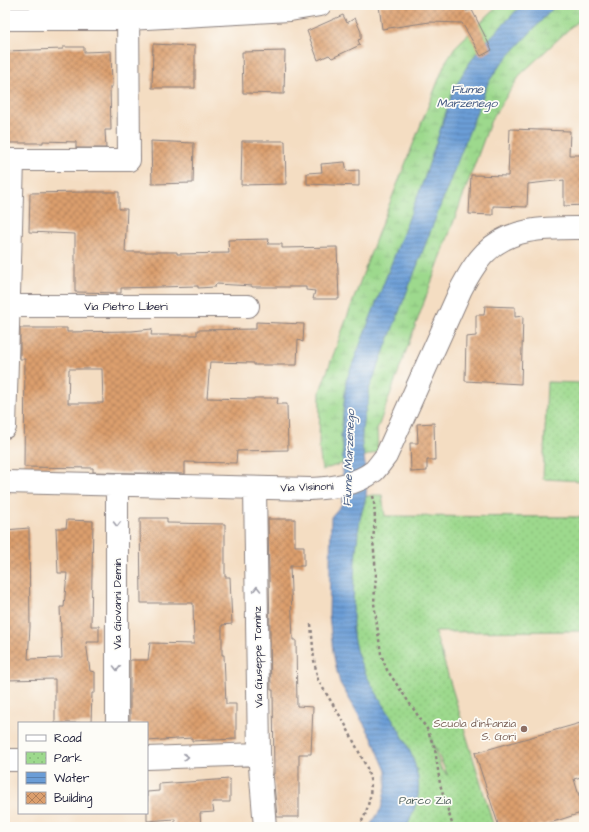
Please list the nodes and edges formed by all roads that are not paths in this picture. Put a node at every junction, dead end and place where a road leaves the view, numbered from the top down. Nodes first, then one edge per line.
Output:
1 (320, 5) edge
2 (128, 12) edge
3 (5, 19) edge
4 (9, 161) edge
5 (584, 228) edge
6 (7, 306) edge
7 (248, 306) dead end
8 (5, 427) edge
9 (5, 482) edge
10 (117, 485) junction
11 (255, 488) junction
12 (117, 722) edge
13 (259, 754) junction
14 (148, 758) edge
15 (5, 760) edge
16 (18, 760) edge
17 (265, 827) edge

1 - 2 street
2 - 3 street
2 - 4 street
4 - 6 street
5 - 11 street, Via Visinoni
6 - 7 street, Via Pietro Liberi
6 - 8 street
9 - 10 street, Via Visinoni
10 - 11 street, Via Visinoni
10 -> 12 street, Via Giovanni Demin
13 -> 11 street, Via Giuseppe Tominz
14 -> 13 street
13 - 17 street, Via Giuseppe Tominz
15 - 16 street

